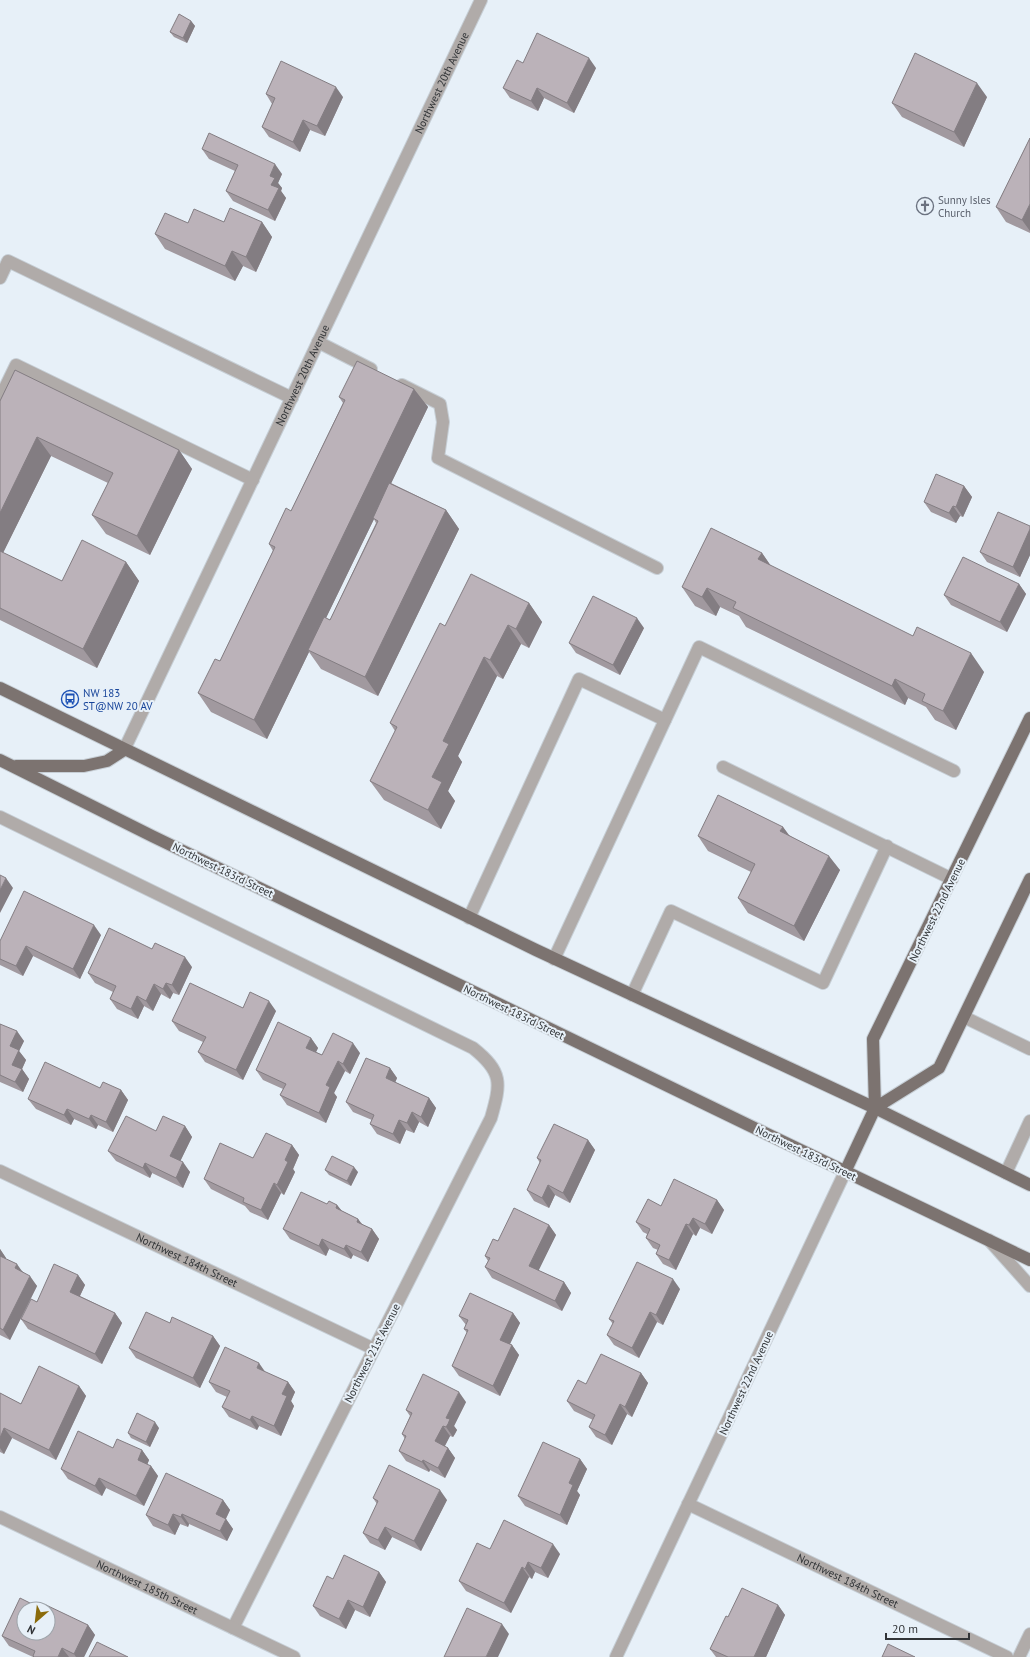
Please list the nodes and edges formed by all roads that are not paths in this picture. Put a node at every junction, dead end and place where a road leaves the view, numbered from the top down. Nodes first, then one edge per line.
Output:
1 (481, 0) edge
2 (0, 278) edge
3 (318, 342) junction
4 (379, 373) edge
5 (393, 380) edge
6 (0, 398) edge
7 (292, 398) junction
8 (252, 480) junction
9 (657, 568) dead end
10 (0, 688) edge
11 (1030, 718) edge
12 (665, 720) junction
13 (124, 750) junction
14 (0, 760) edge
15 (12, 766) junction
16 (723, 767) dead end
17 (954, 771) dead end
18 (0, 817) edge
19 (887, 846) junction
20 (952, 879) junction
21 (1030, 879) edge
22 (469, 918) junction
23 (554, 959) junction
24 (632, 995) junction
25 (964, 1017) junction
26 (1030, 1049) edge
27 (875, 1108) junction
28 (1029, 1125) edge
29 (0, 1171) edge
30 (845, 1172) junction
31 (1006, 1173) junction
32 (1030, 1185) edge
33 (989, 1240) junction
34 (1030, 1260) edge
35 (1030, 1286) edge
36 (374, 1349) junction
37 (688, 1504) junction
38 (0, 1517) edge
39 (233, 1628) junction
40 (1030, 1634) edge
41 (294, 1657) edge
42 (616, 1657) edge
43 (1007, 1657) edge
44 (1019, 1657) edge

1 - 3 street, Northwest 20th Avenue
2 - 7 street
3 - 4 street
3 - 7 street, Northwest 20th Avenue
5 - 9 street
6 - 8 street
7 - 8 street, Northwest 20th Avenue
8 - 13 street, Northwest 20th Avenue
10 - 13 main road
11 - 20 main road, Northwest 22nd Avenue
12 - 17 street
12 - 22 street
12 - 23 street
13 - 15 main road
13 - 22 main road
14 - 15 main road, Northwest 183rd Street
15 - 30 main road, Northwest 183rd Street
16 - 19 street
18 - 36 street, Northwest 21st Avenue
19 - 20 street
19 - 24 street
20 - 27 main road, Northwest 22nd Avenue
21 - 25 main road
22 - 23 main road
23 - 24 main road
24 - 27 main road
25 - 26 street
25 - 27 main road
27 - 30 main road, Northwest 22nd Avenue
27 - 31 main road
28 - 31 street
29 - 36 street, Northwest 184th Street
30 - 33 main road, Northwest 183rd Street
30 - 37 street, Northwest 22nd Avenue
31 - 32 main road
33 - 34 main road, Northwest 183rd Street
33 - 35 street
36 - 39 street, Northwest 21st Avenue
37 - 42 street, Northwest 22nd Avenue
37 - 43 street, Northwest 184th Street
38 - 39 street, Northwest 185th Street
39 - 41 street, Northwest 185th Street
40 - 44 street

